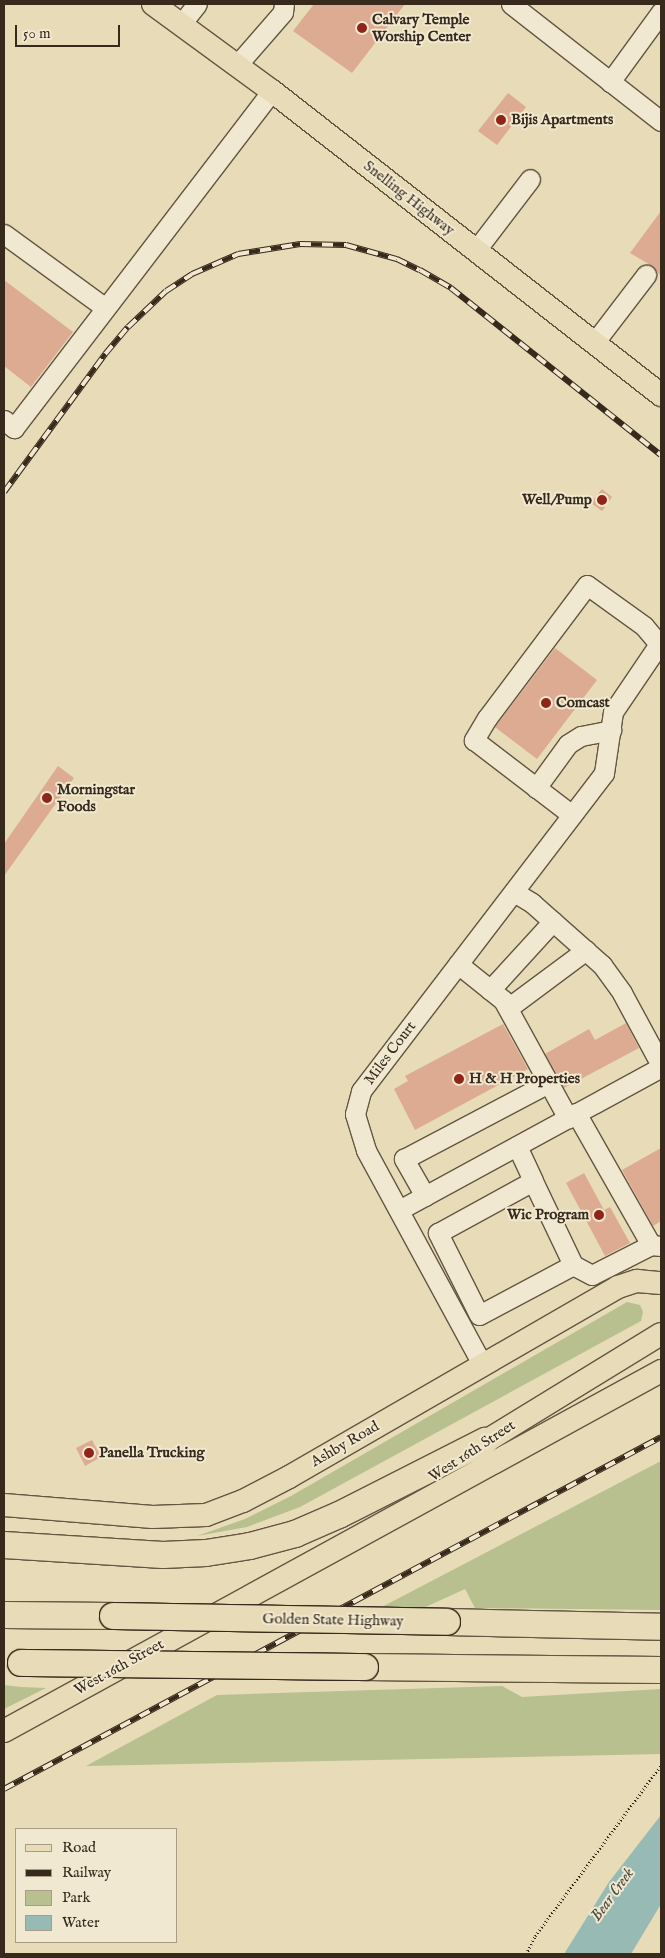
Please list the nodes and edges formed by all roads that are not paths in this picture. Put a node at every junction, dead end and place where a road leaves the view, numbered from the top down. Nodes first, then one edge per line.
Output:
1 (153, 4) edge
2 (197, 4) edge
3 (284, 4) edge
4 (511, 4) edge
5 (661, 12) edge
6 (182, 23) junction
7 (237, 65) junction
8 (610, 82) junction
9 (272, 91) junction
10 (661, 121) edge
11 (530, 179) dead end
12 (4, 234) edge
13 (476, 250) junction
14 (646, 275) dead end
15 (104, 307) junction
16 (594, 343) junction
17 (661, 395) edge
18 (4, 420) edge
19 (611, 730) junction
20 (536, 788) junction
21 (572, 816) junction
22 (514, 892) junction
23 (553, 921) junction
24 (586, 950) junction
25 (458, 964) junction
26 (490, 990) junction
27 (508, 1008) junction
28 (661, 1066) edge
29 (548, 1083) junction
30 (572, 1116) junction
31 (517, 1146) junction
32 (533, 1181) junction
33 (425, 1196) junction
34 (399, 1210) junction
35 (656, 1245) edge
36 (573, 1265) junction
37 (661, 1283) edge
38 (661, 1334) edge
39 (482, 1364) junction
40 (661, 1371) edge
41 (484, 1441) junction
42 (4, 1505) edge
43 (4, 1544) edge
44 (286, 1575) junction
45 (4, 1615) edge
46 (661, 1626) edge
47 (12, 1663) edge
48 (661, 1670) edge
49 (4, 1731) edge

1 - 6 main road, Snelling Highway
2 - 6 street
3 - 7 street
4 - 8 street
5 - 8 street
6 - 7 main road, Snelling Highway
7 - 9 main road, Snelling Highway
8 - 10 street
9 - 13 main road, Snelling Highway
9 - 15 street
11 - 13 street
12 - 15 street
13 - 16 main road, Snelling Highway
14 - 16 street
15 - 18 street
16 - 17 main road, Snelling Highway
19 - 20 street
19 - 20 street
19 - 21 street, Miles Court
20 - 21 street
21 - 22 street, Miles Court
22 - 23 street
22 - 25 street, Miles Court
23 - 24 street
23 - 26 street
24 - 27 street
24 - 28 street
25 - 26 street
25 - 34 street, Miles Court
26 - 27 street
27 - 29 street
28 - 30 street
29 - 30 street
29 - 33 street
30 - 31 street
30 - 35 street
31 - 32 street
31 - 33 street
32 - 36 street
32 - 36 street
33 - 34 street
34 - 39 street, Miles Court
35 - 36 street
37 - 39 main road, Ashby Road
38 - 41 main road, West 16th Street
39 - 42 main road, Ashby Road
40 - 44 main road, West 16th Street
41 - 43 highway
41 - 44 main road, West 16th Street
44 - 49 main road, West 16th Street
45 - 46 highway, Golden State Highway, bridge
47 - 48 highway, bridge

